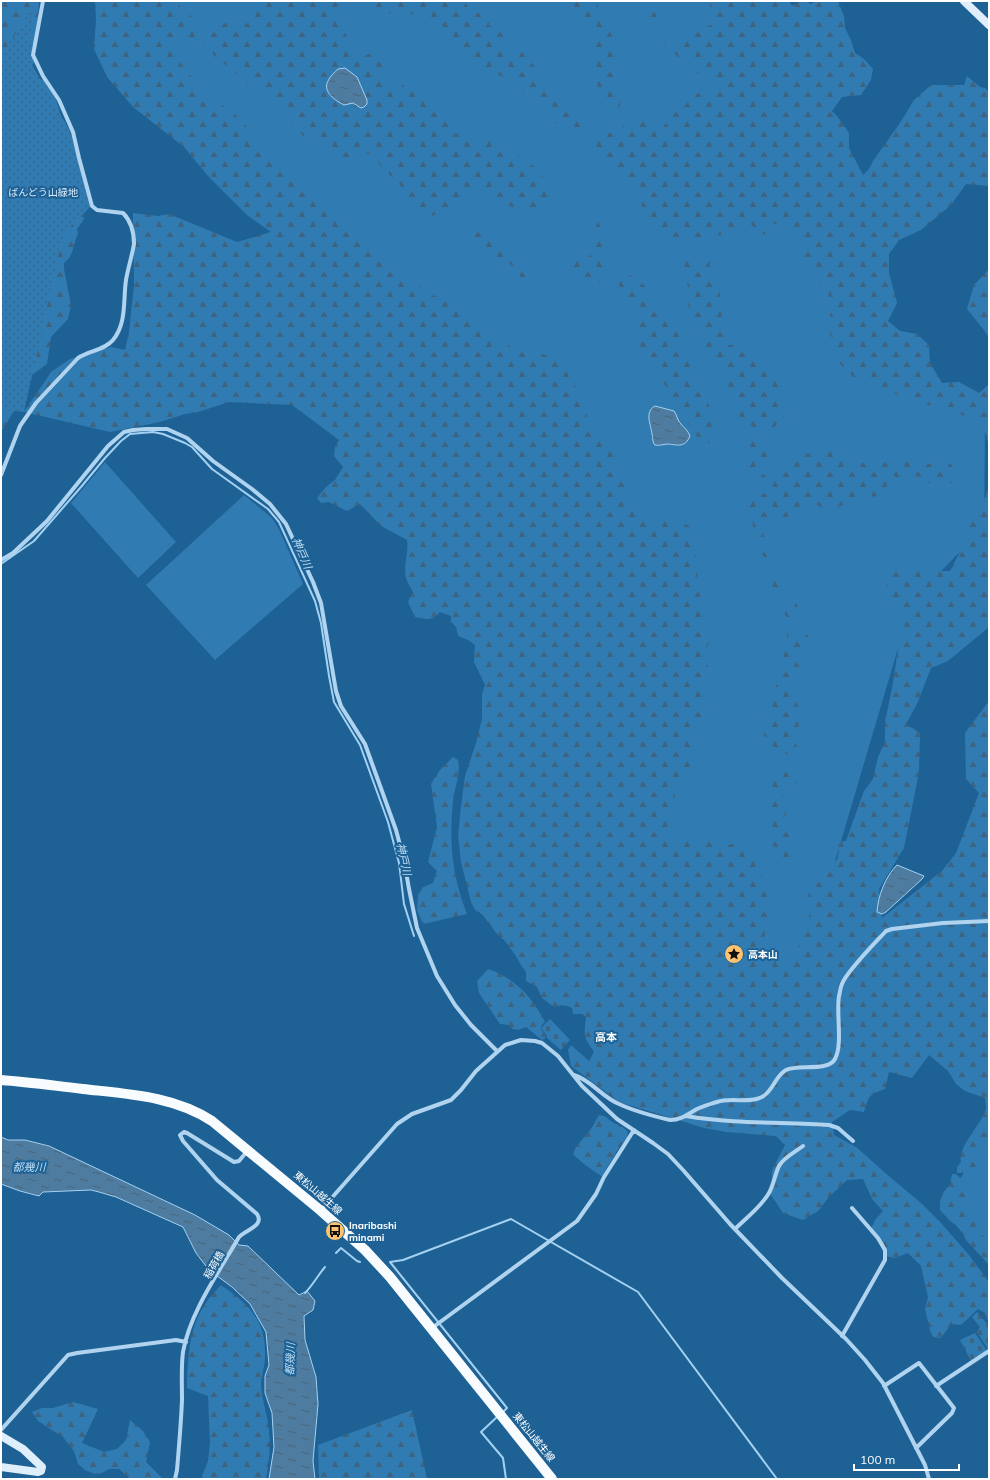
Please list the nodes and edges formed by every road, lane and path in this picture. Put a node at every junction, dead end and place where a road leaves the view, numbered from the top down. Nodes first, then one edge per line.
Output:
1 (42, 1) edge
2 (964, 1) edge
3 (989, 25) edge
4 (1, 475) edge
5 (1, 560) edge
6 (989, 921) edge
7 (497, 1051) junction
8 (573, 1075) junction
9 (1, 1080) edge
10 (686, 1116) junction
11 (634, 1130) junction
12 (853, 1141) dead end
13 (803, 1146) dead end
14 (249, 1150) junction
15 (852, 1208) dead end
16 (320, 1210) junction
17 (735, 1229) junction
18 (431, 1329) junction
19 (842, 1336) junction
20 (186, 1342) junction
21 (989, 1351) edge
22 (884, 1386) junction
23 (936, 1386) junction
24 (1, 1430) edge
25 (1, 1436) edge
26 (916, 1448) junction
27 (1, 1467) edge
28 (175, 1479) edge
29 (552, 1479) edge
30 (929, 1479) edge

1 - 4 street
2 - 3 street
5 - 7 street
6 - 10 street
7 - 8 street
7 - 16 street
8 - 10 street
8 - 11 street
9 - 14 main road, 東松山越生線
10 - 12 street
11 - 17 street
11 - 18 street
13 - 17 street
14 - 16 main road, 東松山越生線
14 - 20 street, 稲荷橋
15 - 19 street
16 - 18 main road, 東松山越生線
17 - 19 street
18 - 29 main road, 東松山越生線
19 - 22 street
20 - 24 street
20 - 28 street, 稲荷橋
21 - 23 street
22 - 23 street
22 - 26 street
23 - 26 street
25 - 27 street
26 - 30 street

